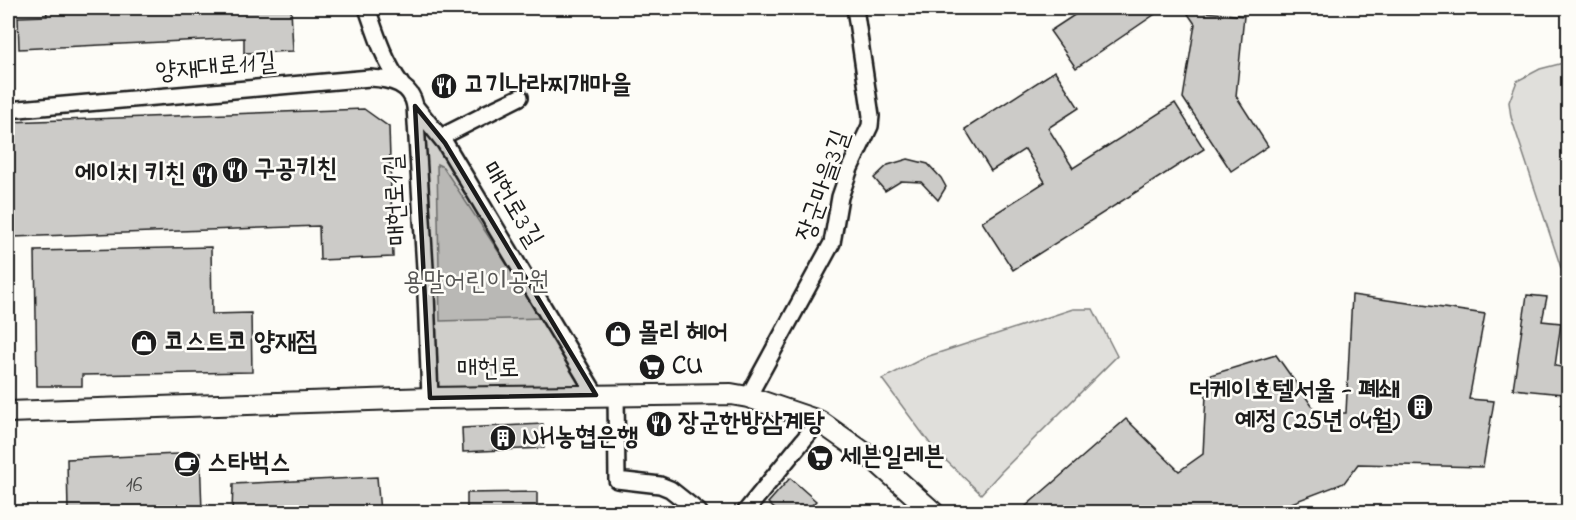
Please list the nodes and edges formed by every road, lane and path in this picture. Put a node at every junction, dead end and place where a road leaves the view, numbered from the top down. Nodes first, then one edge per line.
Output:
1 (367, 8) edge
2 (855, 8) edge
3 (401, 84) junction
4 (520, 97) dead end
5 (415, 106) junction
6 (8, 110) edge
7 (441, 136) junction
8 (616, 394) junction
9 (596, 395) junction
10 (748, 397) junction
11 (429, 398) junction
12 (8, 412) edge
13 (819, 421) junction
14 (699, 513) edge
15 (745, 513) edge
16 (933, 513) edge

1 - 3 street
2 - 10 street, 장군마을3길
3 - 5 street
3 - 6 street, 양재대로11길
4 - 7 street
5 - 7 street, 매헌로3길
5 - 11 street, 매헌로1길
7 - 9 street, 매헌로3길
8 - 9 main road, 매헌로
8 - 10 main road, 매헌로
8 - 14 street
9 - 11 main road, 매헌로
10 - 13 main road, 매헌로
11 - 12 main road, 매헌로
13 - 15 street
13 - 16 main road, 매헌로

